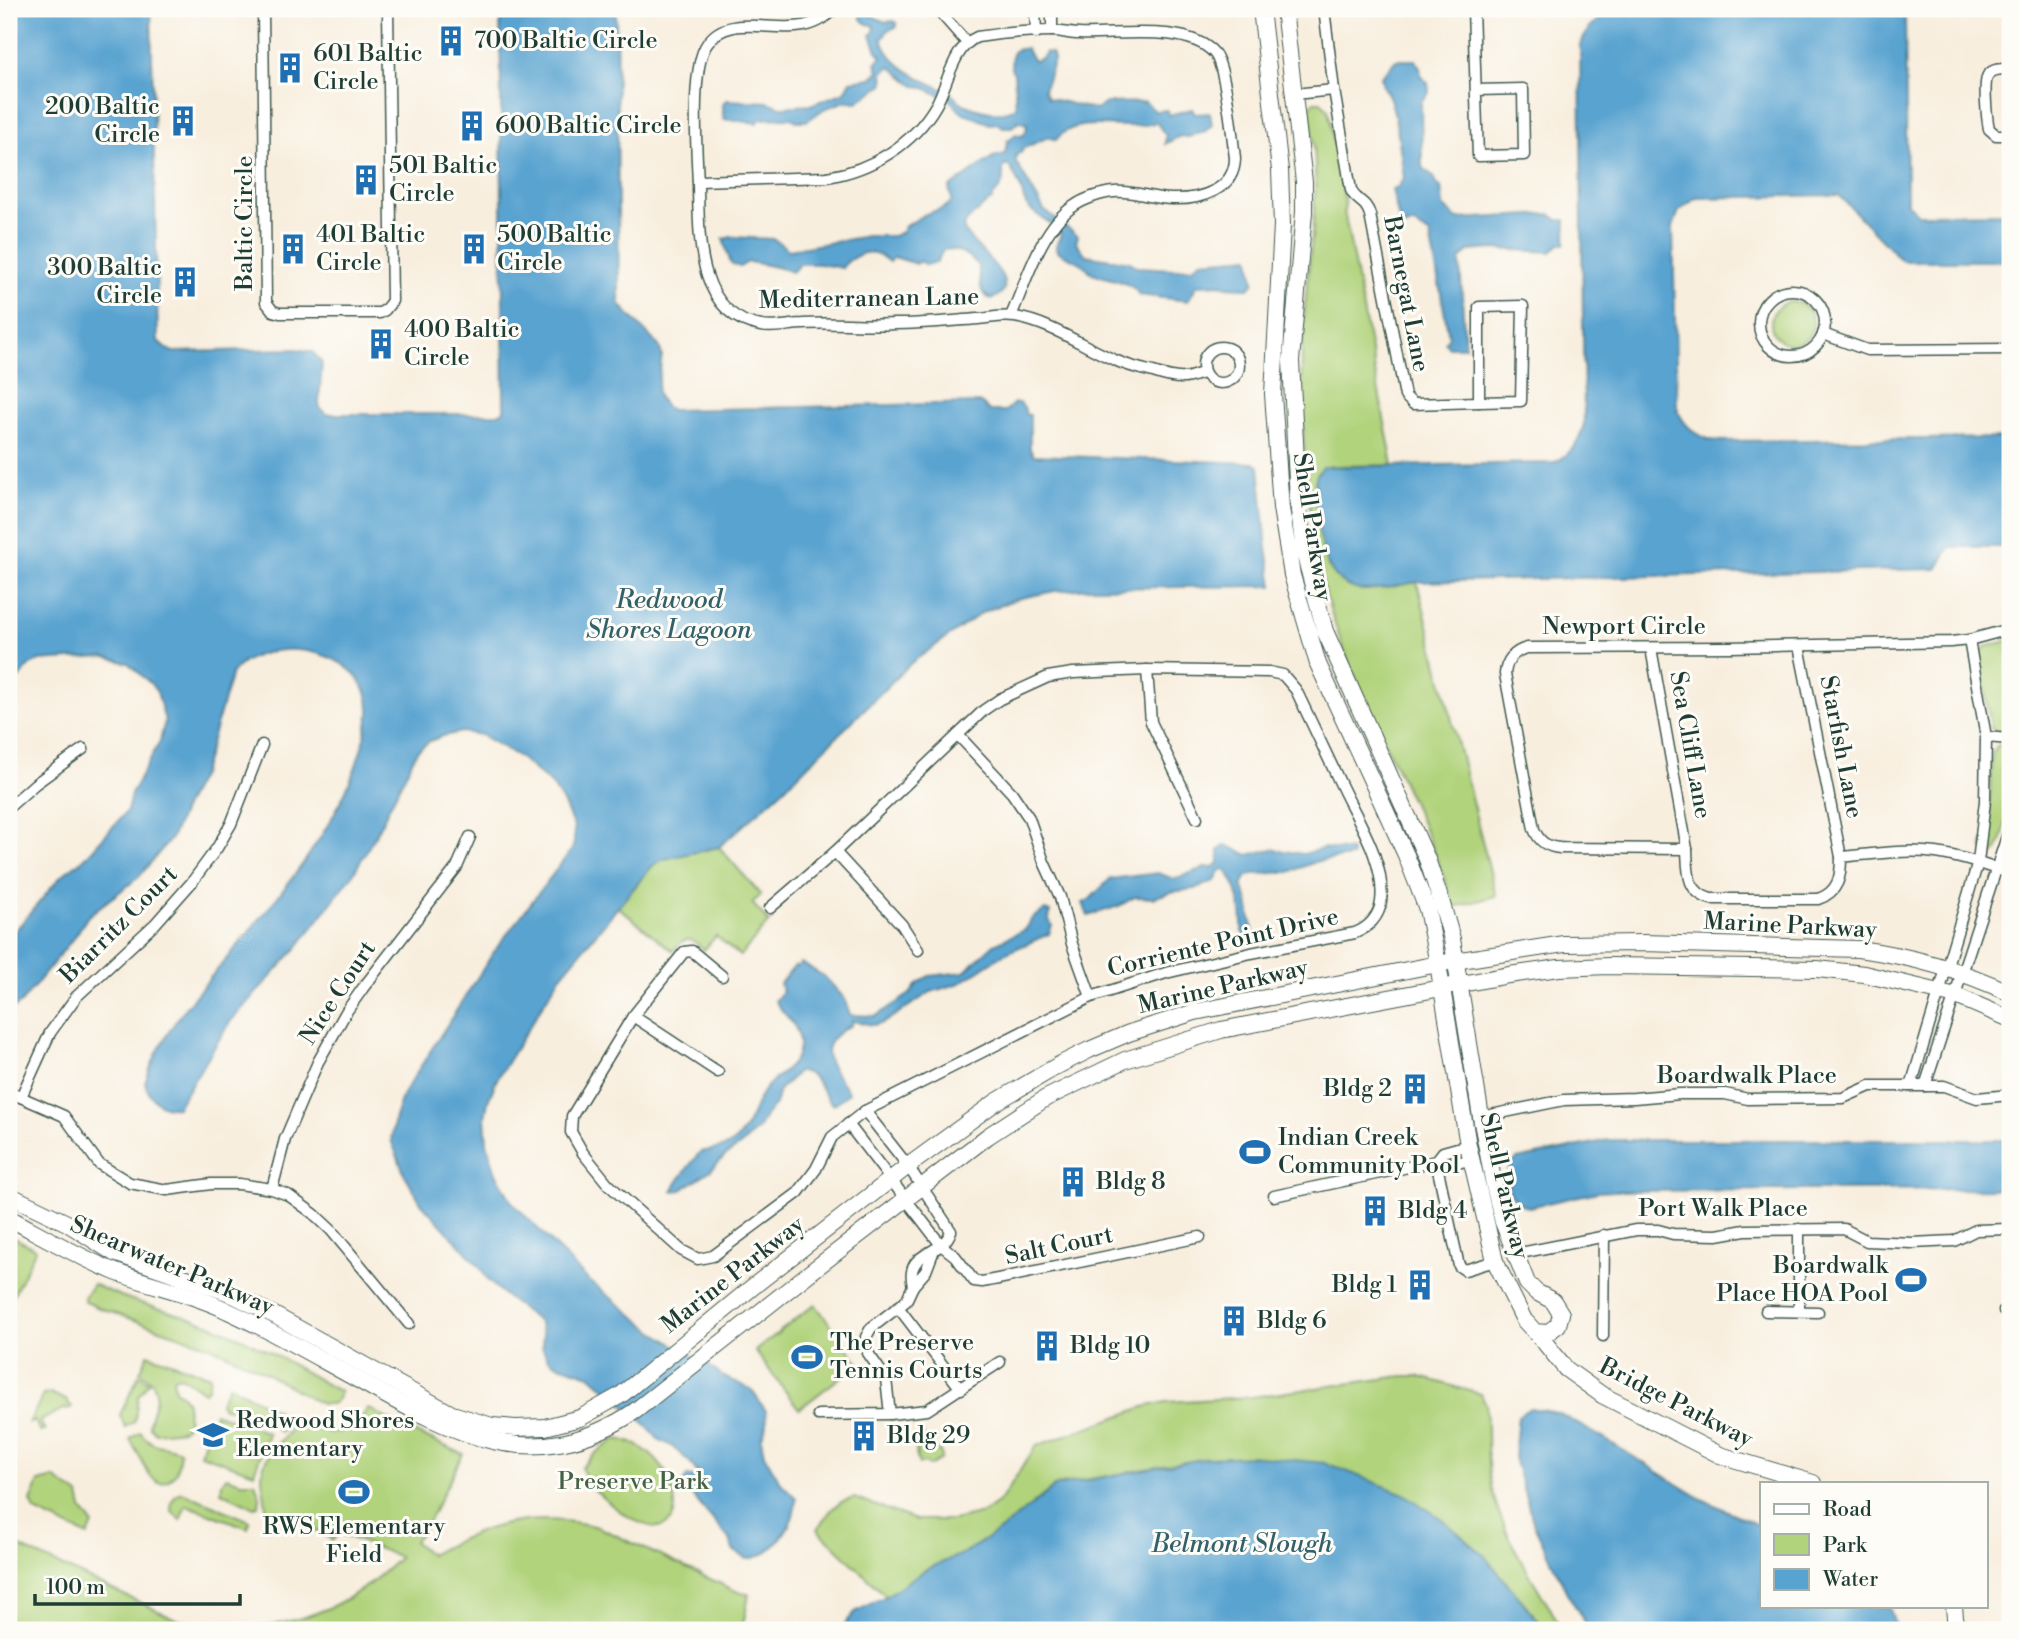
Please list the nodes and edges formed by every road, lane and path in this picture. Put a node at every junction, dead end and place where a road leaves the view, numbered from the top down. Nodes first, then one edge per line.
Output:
1 (263, 9) edge
2 (388, 9) edge
3 (833, 9) edge
4 (937, 9) edge
5 (1035, 9) edge
6 (1052, 9) edge
7 (1261, 9) edge
8 (1284, 9) edge
9 (1324, 9) edge
10 (1473, 9) edge
11 (1052, 31) junction
12 (1036, 33) junction
13 (967, 43) junction
14 (2010, 69) edge
15 (1334, 90) junction
16 (1476, 90) junction
17 (1294, 94) junction
18 (2010, 135) edge
19 (698, 181) junction
20 (1011, 316) junction
21 (1824, 334) junction
22 (2010, 349) edge
23 (1204, 373) dead end
24 (1479, 402) junction
25 (2010, 629) edge
26 (1969, 640) junction
27 (1799, 646) junction
28 (1651, 648) junction
29 (1147, 670) junction
30 (958, 735) junction
31 (1986, 737) junction
32 (2010, 739) edge
33 (262, 744) dead end
34 (83, 749) dead end
35 (9, 807) edge
36 (1197, 818) dead end
37 (2010, 827) edge
38 (470, 837) dead end
39 (1687, 849) junction
40 (835, 852) junction
41 (1841, 857) junction
42 (1978, 862) junction
43 (1997, 869) junction
44 (2010, 873) edge
45 (770, 908) dead end
46 (918, 950) dead end
47 (1456, 961) junction
48 (1438, 964) junction
49 (1947, 967) junction
50 (1964, 972) junction
51 (722, 976) dead end
52 (1460, 985) junction
53 (1442, 988) junction
54 (1948, 993) junction
55 (2010, 993) edge
56 (1091, 996) junction
57 (633, 1016) junction
58 (2010, 1019) edge
59 (718, 1072) dead end
60 (1911, 1086) junction
61 (1925, 1086) junction
62 (9, 1091) edge
63 (2010, 1095) edge
64 (21, 1097) junction
65 (865, 1111) junction
66 (1481, 1117) junction
67 (848, 1124) junction
68 (1470, 1152) junction
69 (1436, 1164) junction
70 (908, 1166) junction
71 (891, 1180) junction
72 (923, 1187) junction
73 (272, 1189) junction
74 (9, 1195) edge
75 (1274, 1196) dead end
76 (906, 1200) junction
77 (9, 1218) edge
78 (1799, 1229) junction
79 (2010, 1229) edge
80 (1604, 1235) junction
81 (1200, 1237) dead end
82 (938, 1247) junction
83 (1515, 1254) junction
84 (1495, 1261) junction
85 (898, 1307) junction
86 (1766, 1311) dead end
87 (1799, 1311) junction
88 (1818, 1311) dead end
89 (409, 1324) dead end
90 (1537, 1333) junction
91 (1603, 1336) dead end
92 (330, 1346) junction
93 (1000, 1362) dead end
94 (354, 1385) junction
95 (961, 1389) junction
96 (890, 1414) junction
97 (818, 1415) dead end
98 (1810, 1482) edge
99 (1954, 1608) edge
100 (1956, 1630) edge

1 - 2 street, Baltic Circle
3 - 19 street, Mediterranean Lane
4 - 13 street
5 - 12 street
6 - 11 street
7 - 48 main road, Shell Parkway
8 - 17 main road, Shell Parkway
9 - 15 street, Barnegat Lane
10 - 16 street
11 - 12 street
11 - 20 street
12 - 13 street
13 - 19 street
14 - 18 street
15 - 17 street
15 - 24 street, Barnegat Lane
16 - 16 street
17 - 47 main road, Shell Parkway
19 - 20 street, Mediterranean Lane
20 - 23 street, Mediterranean Lane
21 - 21 street
21 - 22 street
24 - 24 street, Barnegat Lane
25 - 26 street, Newport Circle
26 - 27 street, Newport Circle
26 - 31 street
27 - 28 street, Newport Circle
27 - 41 street, Starfish Lane
28 - 39 street, Sea Cliff Lane
28 - 39 street, Newport Circle
29 - 30 street, Corriente Point Drive
29 - 36 street
29 - 56 street, Corriente Point Drive
30 - 40 street, Corriente Point Drive
30 - 56 street
31 - 32 street
31 - 42 street
33 - 64 street, Biarritz Court
34 - 35 street
37 - 43 street
38 - 73 street, Nice Court
39 - 41 street
40 - 45 street, Corriente Point Drive
40 - 46 street
41 - 42 street
42 - 43 street
42 - 49 street
43 - 44 street
43 - 50 street
47 - 48 main road, Marine Parkway
47 - 49 main road, Marine Parkway
47 - 52 main road, Shell Parkway
48 - 53 main road, Shell Parkway
48 - 70 main road, Marine Parkway
49 - 50 main road, Marine Parkway
49 - 54 street
50 - 54 street
50 - 55 main road, Marine Parkway
51 - 57 street, Corriente Point Drive
52 - 53 main road, Marine Parkway
52 - 54 main road, Marine Parkway
52 - 66 main road, Shell Parkway
53 - 68 main road, Shell Parkway
53 - 72 main road, Marine Parkway
54 - 58 main road, Marine Parkway
54 - 60 street
54 - 61 street
56 - 65 street, Corriente Point Drive
57 - 59 street
57 - 67 street, Corriente Point Drive
60 - 61 street, Boardwalk Place
60 - 66 street, Boardwalk Place
61 - 63 street, Boardwalk Place
62 - 64 street
64 - 73 street
65 - 67 street, Corriente Point Drive
65 - 70 street
66 - 83 main road, Shell Parkway
67 - 71 street
68 - 69 street
68 - 84 main road, Shell Parkway
69 - 75 street
69 - 84 street
70 - 71 main road, Marine Parkway
70 - 72 street
71 - 76 street
71 - 92 main road, Marine Parkway
72 - 76 main road, Marine Parkway
72 - 82 street
73 - 89 street
74 - 92 main road, Shearwater Parkway
76 - 82 street, Salt Court
76 - 94 main road, Marine Parkway
77 - 94 main road, Shearwater Parkway
78 - 79 street, Port Walk Place
78 - 80 street, Port Walk Place
78 - 87 street
80 - 83 street, Port Walk Place
80 - 91 street
81 - 82 street, Salt Court
82 - 85 street
83 - 90 main road, Shell Parkway
84 - 90 main road, Shell Parkway
85 - 95 street
85 - 96 street
86 - 87 street
87 - 88 street
90 - 98 main road, Bridge Parkway
92 - 94 main road
93 - 95 street
95 - 96 street
96 - 97 street
99 - 100 main road

